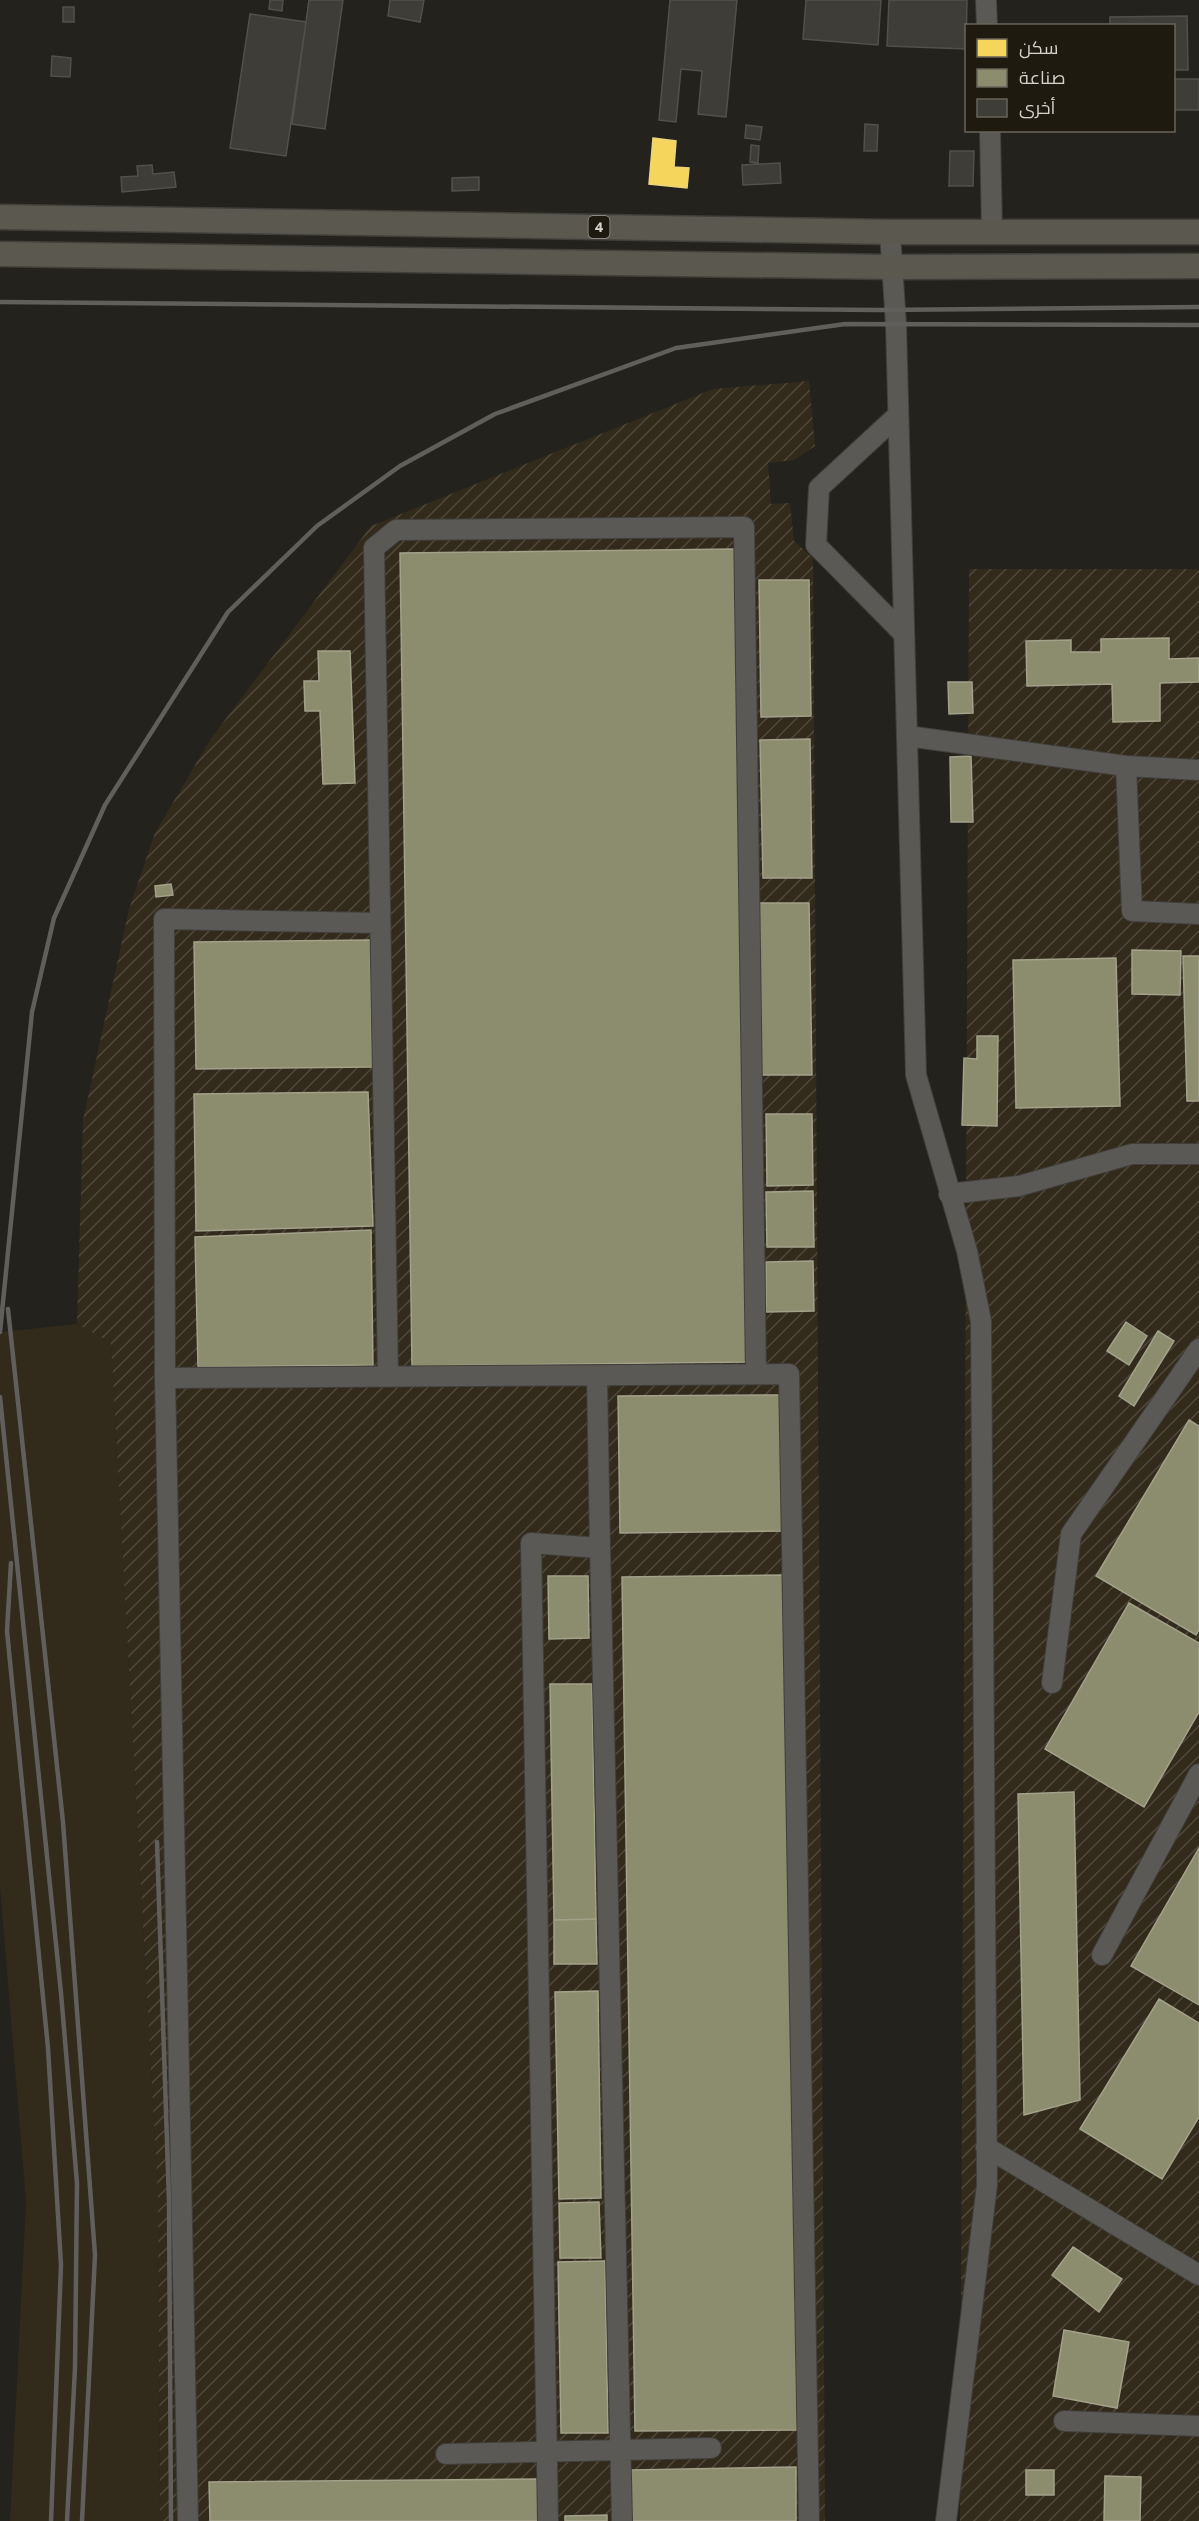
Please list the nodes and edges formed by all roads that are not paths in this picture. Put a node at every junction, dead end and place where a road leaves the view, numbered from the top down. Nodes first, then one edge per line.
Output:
1 (986, 0) edge
2 (987, 24) edge
3 (990, 132) edge
4 (0, 217) edge
5 (890, 232) junction
6 (993, 232) junction
7 (1199, 232) edge
8 (0, 254) edge
9 (1199, 266) edge
10 (892, 267) junction
11 (898, 415) junction
12 (904, 634) junction
13 (907, 736) junction
14 (1126, 766) junction
15 (1199, 770) edge
16 (1199, 914) edge
17 (380, 923) junction
18 (1199, 1154) edge
19 (949, 1194) junction
20 (1199, 1349) edge
21 (756, 1374) junction
22 (597, 1375) junction
23 (388, 1376) junction
24 (165, 1378) junction
25 (600, 1548) junction
26 (1052, 1683) dead end
27 (1199, 1774) edge
28 (1102, 1955) dead end
29 (987, 2147) junction
30 (1199, 2275) edge
31 (1064, 2421) dead end
32 (1199, 2426) edge
33 (711, 2448) dead end
34 (620, 2450) junction
35 (547, 2452) junction
36 (446, 2454) dead end
37 (188, 2521) edge
38 (548, 2521) edge
39 (622, 2521) edge
40 (809, 2521) edge
41 (946, 2521) edge

1 - 2 street
3 - 6 street
4 - 5 main road, 4
5 - 6 main road, 4
5 - 10 street
6 - 7 main road, 4
8 - 10 main road
9 - 10 main road
10 - 11 street
11 - 12 street
11 - 12 street
12 - 13 street
13 - 14 street
13 - 19 street
14 - 15 street
14 - 16 street
17 - 21 street
17 - 23 street
17 - 24 street
18 - 19 street
19 - 29 street
20 - 26 street
21 - 22 street
21 - 40 street
22 - 23 street
22 - 25 street
23 - 24 street
24 - 37 street
25 - 34 street
25 - 35 street
27 - 28 street
29 - 30 street
29 - 41 street
31 - 32 street
33 - 34 street
34 - 35 street
34 - 39 street
35 - 36 street
35 - 38 street

